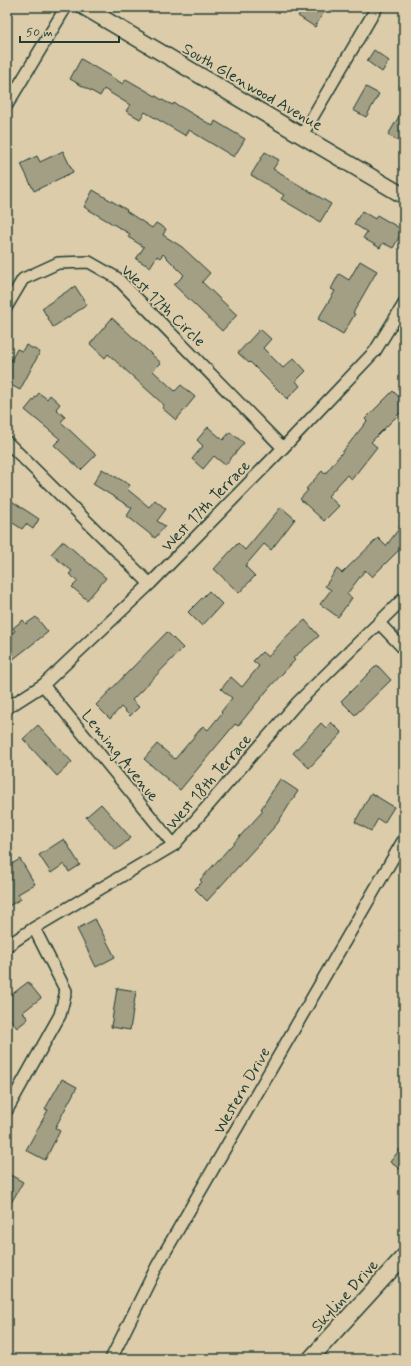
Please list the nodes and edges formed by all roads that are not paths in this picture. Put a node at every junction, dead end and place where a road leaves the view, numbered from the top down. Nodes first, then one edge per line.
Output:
1 (66, 7) edge
2 (84, 7) edge
3 (377, 7) edge
4 (7, 105) edge
5 (302, 135) junction
6 (404, 196) edge
7 (404, 304) edge
8 (7, 306) edge
9 (7, 442) edge
10 (283, 448) junction
11 (150, 584) junction
12 (404, 598) edge
13 (379, 623) junction
14 (404, 649) edge
15 (44, 684) junction
16 (7, 708) edge
17 (404, 839) edge
18 (174, 845) junction
19 (34, 928) junction
20 (7, 946) edge
21 (7, 1110) edge
22 (404, 1256) edge
23 (111, 1359) edge
24 (310, 1359) edge

1 - 4 street
2 - 5 street, South Glenwood Avenue
3 - 5 street
5 - 6 street, South Glenwood Avenue
7 - 10 street, West 17th Terrace
8 - 10 street, West 17th Circle
9 - 11 street
10 - 11 street, West 17th Terrace
11 - 15 street, West 17th Terrace
12 - 13 street, West 18th Terrace
13 - 14 street
13 - 18 street, West 18th Terrace
15 - 16 street, West 17th Terrace
15 - 18 street, Leming Avenue
17 - 23 street, Western Drive
18 - 19 street, West 18th Terrace
19 - 20 street, West 18th Terrace
19 - 21 street
22 - 24 street, Skyline Drive

